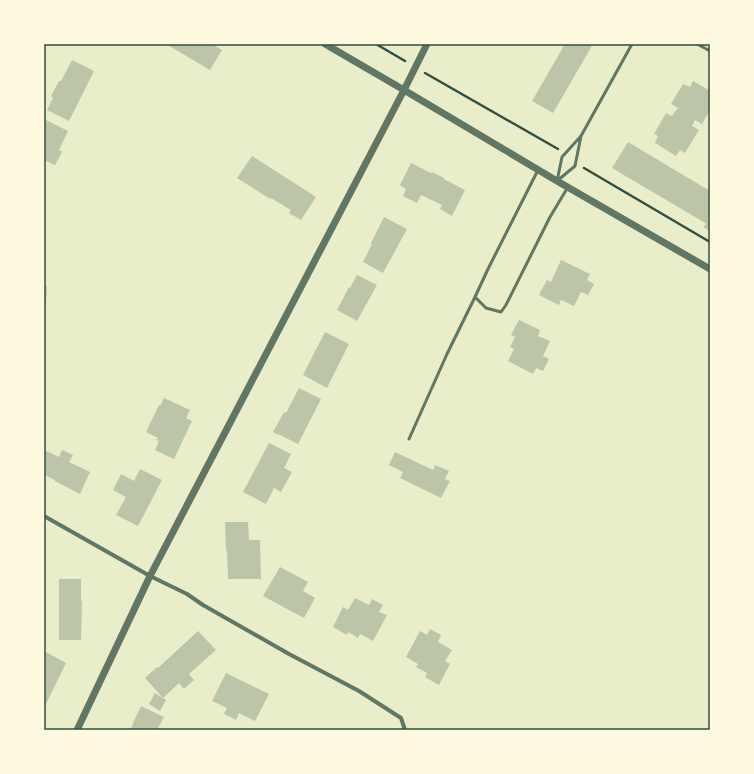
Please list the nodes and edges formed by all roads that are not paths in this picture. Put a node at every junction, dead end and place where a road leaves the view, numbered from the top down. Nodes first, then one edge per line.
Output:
1 (325, 44) edge
2 (427, 44) edge
3 (632, 44) edge
4 (697, 44) edge
5 (710, 51) edge
6 (404, 90) junction
7 (581, 136) junction
8 (538, 170) junction
9 (557, 181) junction
10 (568, 187) junction
11 (710, 269) edge
12 (475, 297) junction
13 (409, 439) dead end
14 (44, 516) edge
15 (150, 576) junction
16 (77, 730) edge
17 (405, 730) edge

1 - 6 street
2 - 6 street
3 - 7 lane
4 - 5 lane
6 - 8 street
6 - 15 street
7 - 9 lane
7 - 9 lane
8 - 9 street
8 - 12 lane
9 - 10 street
10 - 11 street
10 - 12 lane
12 - 13 lane
14 - 15 street
15 - 16 street
15 - 17 street

